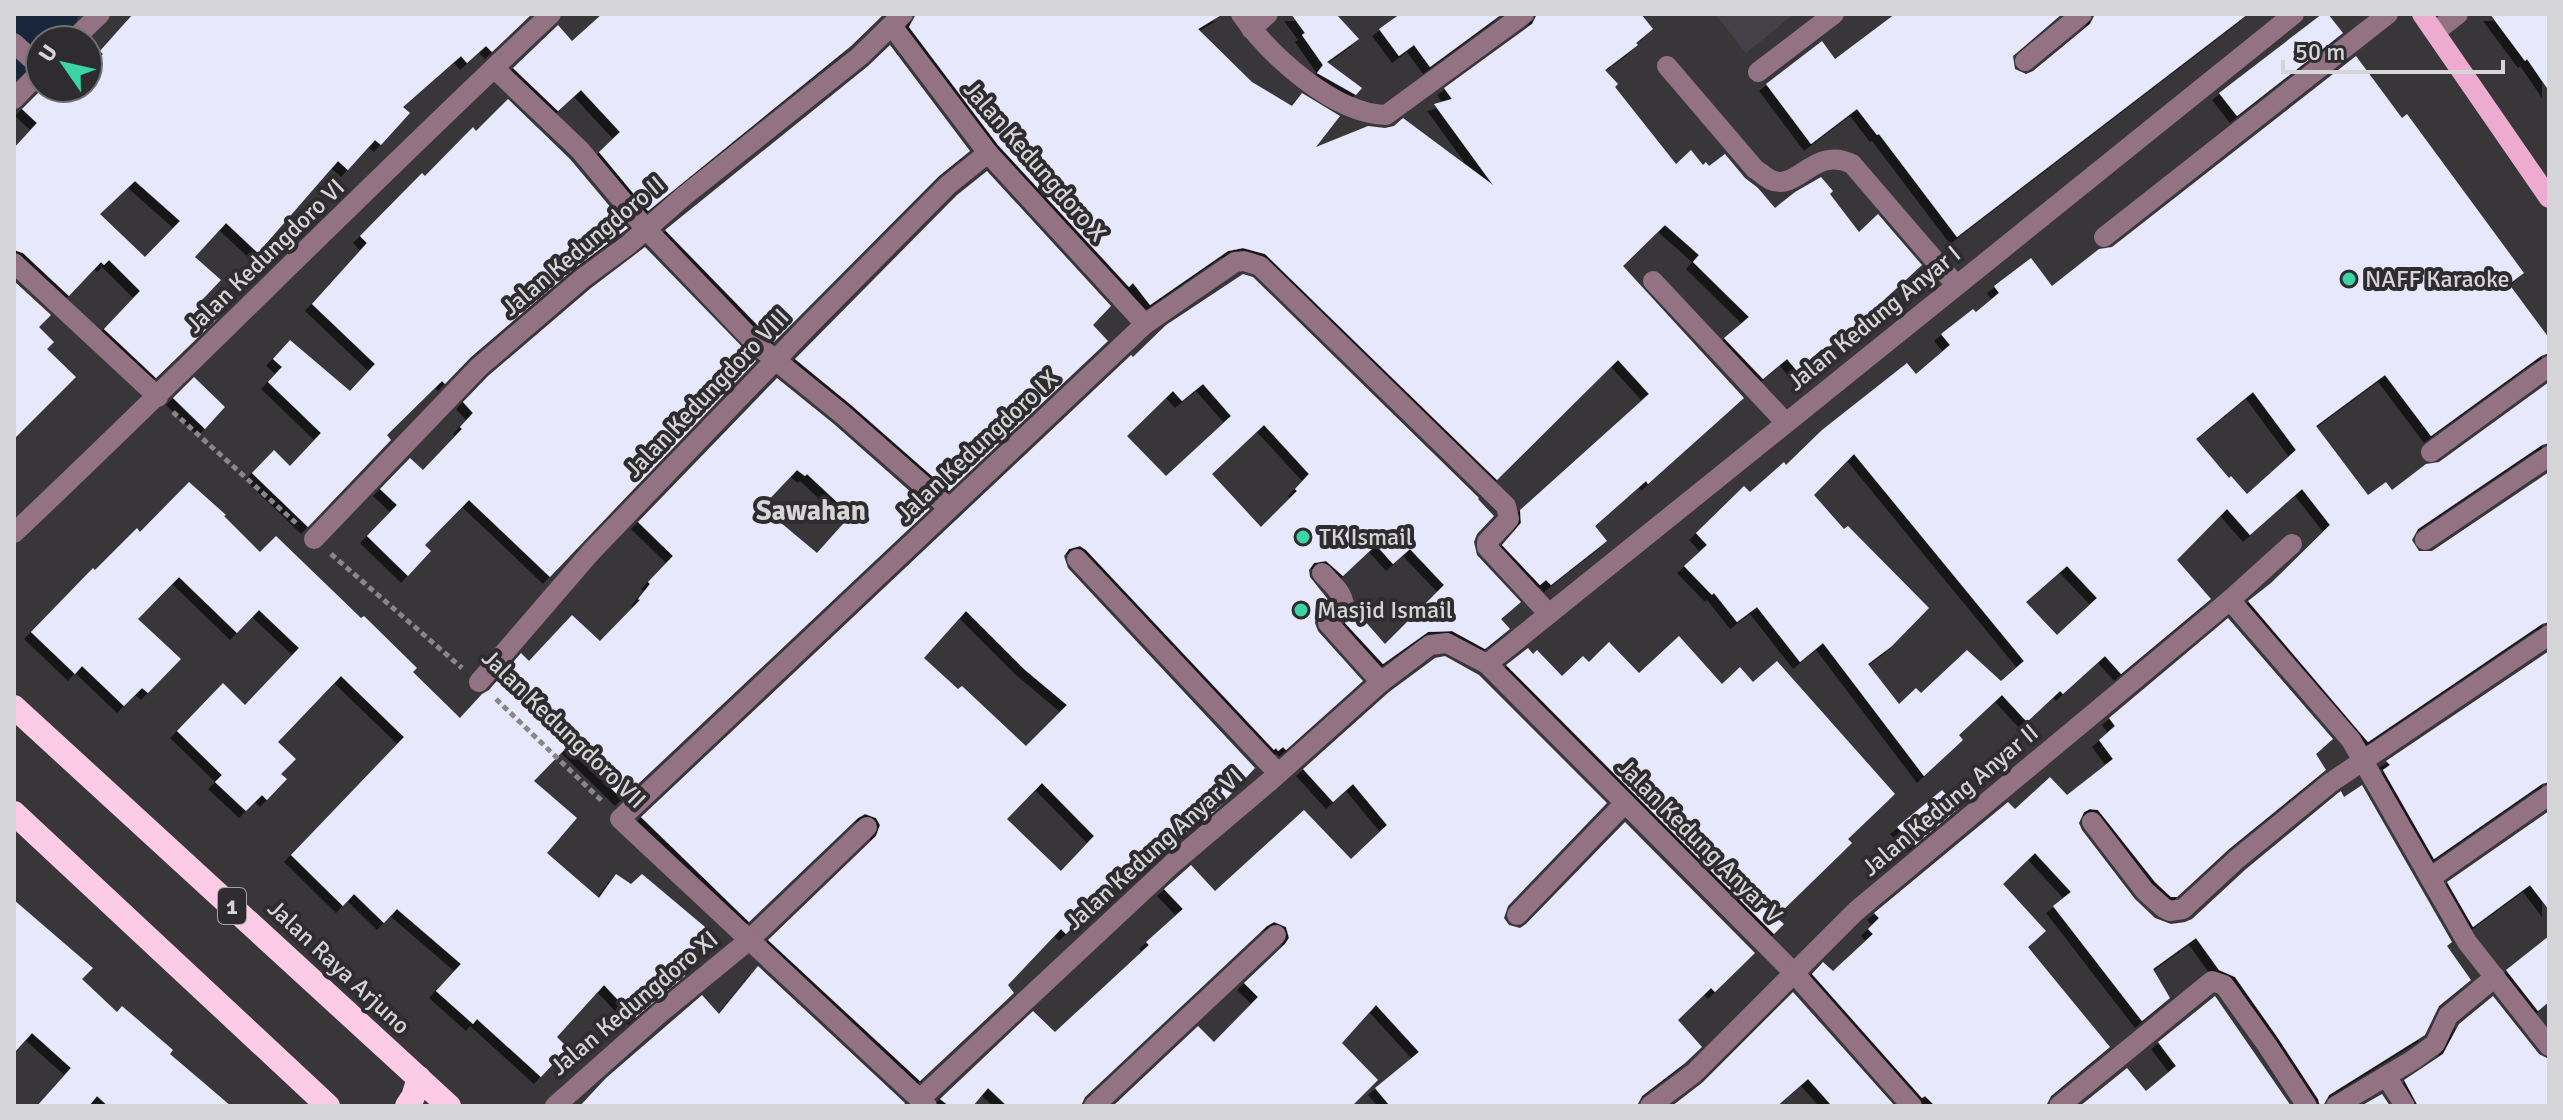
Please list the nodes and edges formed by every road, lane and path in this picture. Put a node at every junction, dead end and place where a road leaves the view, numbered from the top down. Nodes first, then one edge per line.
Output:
1 (551, 14) edge
2 (1268, 14) edge
3 (1524, 14) edge
4 (1834, 14) edge
5 (2082, 14) edge
6 (2294, 14) edge
7 (2388, 14) edge
8 (2422, 14) edge
9 (2458, 14) edge
10 (898, 20) edge
11 (1246, 21) edge
12 (2435, 32) junction
13 (2025, 61) dead end
14 (1667, 66) dead end
15 (494, 68) junction
16 (1758, 72) dead end
17 (988, 153) junction
18 (2549, 198) edge
19 (646, 229) junction
20 (2104, 237) dead end
21 (14, 263) edge
22 (1653, 281) dead end
23 (1956, 285) junction
24 (1145, 324) junction
25 (776, 361) junction
26 (2549, 366) edge
27 (158, 397) junction
28 (1786, 423) junction
29 (2431, 452) dead end
30 (2549, 456) edge
31 (949, 508) junction
32 (14, 533) edge
33 (314, 539) junction
34 (2425, 540) dead end
35 (2292, 544) dead end
36 (1077, 559) dead end
37 (1322, 573) dead end
38 (2230, 600) junction
39 (1549, 614) junction
40 (2549, 635) edge
41 (1430, 645) joint
42 (1487, 664) junction
43 (479, 682) junction
44 (1381, 682) junction
45 (14, 707) edge
46 (2363, 759) junction
47 (1278, 773) junction
48 (2549, 795) edge
49 (1625, 803) junction
50 (14, 813) edge
51 (620, 819) junction
52 (2092, 822) dead end
53 (867, 827) dead end
54 (2430, 878) junction
55 (1517, 915) dead end
56 (1276, 935) dead end
57 (748, 941) junction
58 (1794, 973) junction
59 (2495, 977) junction
60 (2549, 1046) edge
61 (2386, 1076) junction
62 (419, 1078) junction
63 (923, 1102) edge
64 (328, 1106) edge
65 (407, 1106) edge
66 (448, 1106) edge
67 (555, 1106) edge
68 (1094, 1106) edge
69 (1650, 1106) edge
70 (1912, 1106) edge
71 (2059, 1106) edge
72 (2307, 1106) edge
73 (2336, 1106) edge
74 (2405, 1106) edge

1 - 15 street, Jalan Kedungdoro VI
2 - 11 street
3 - 11 street
4 - 16 street
5 - 13 street
6 - 23 street, Jalan Kedung Anyar I
7 - 20 street
8 - 12 main road
9 - 12 street
10 - 17 street, Jalan Kedungdoro X
10 - 19 street, Jalan Kedungdoro II
12 - 18 main road
14 - 23 street
15 - 19 street
15 - 27 street, Jalan Kedungdoro VI
17 - 24 street, Jalan Kedungdoro X
17 - 25 street, Jalan Kedungdoro VIII
19 - 25 street
19 - 33 street, Jalan Kedungdoro II
21 - 27 street
22 - 28 street
23 - 28 street, Jalan Kedung Anyar I
24 - 31 street, Jalan Kedungdoro IX
24 - 39 street, Jalan Kedungdoro IX
25 - 31 street
25 - 43 street, Jalan Kedungdoro VIII
26 - 29 street
27 - 32 street, Jalan Kedungdoro VI
27 - 33 path, Jalan Kedungdoro VII
28 - 39 street, Jalan Kedung Anyar I
30 - 34 street
31 - 51 street, Jalan Kedungdoro IX
33 - 43 path, Jalan Kedungdoro VII
35 - 38 street, Jalan Kedung Anyar II
36 - 47 street
37 - 44 street
38 - 46 street
38 - 58 street, Jalan Kedung Anyar II
39 - 42 street, Jalan Kedung Anyar I
40 - 46 street
41 - 42 street, Jalan Kedung Anyar V
41 - 44 street, Jalan Kedung Anyar VI
42 - 49 street, Jalan Kedung Anyar V
43 - 51 path, Jalan Kedungdoro VII
44 - 47 street, Jalan Kedung Anyar VI
45 - 62 highway, Jalan Raya Arjuno / 1
46 - 52 street
46 - 54 street
47 - 63 street, Jalan Kedung Anyar VI
48 - 54 street
49 - 55 street
49 - 58 street, Jalan Kedung Anyar V
50 - 64 highway
51 - 57 street, Jalan Kedungdoro VII
53 - 57 street, Jalan Kedungdoro XI
54 - 59 street
56 - 68 street
57 - 63 street, Jalan Kedungdoro VII
57 - 67 street, Jalan Kedungdoro XI
58 - 69 street, Jalan Kedung Anyar II
58 - 70 street, Jalan Kedung Anyar V
59 - 60 street
59 - 61 street
61 - 73 street
61 - 74 street
62 - 65 highway
62 - 66 highway, Jalan Raya Arjuno / 1
71 - 72 street

